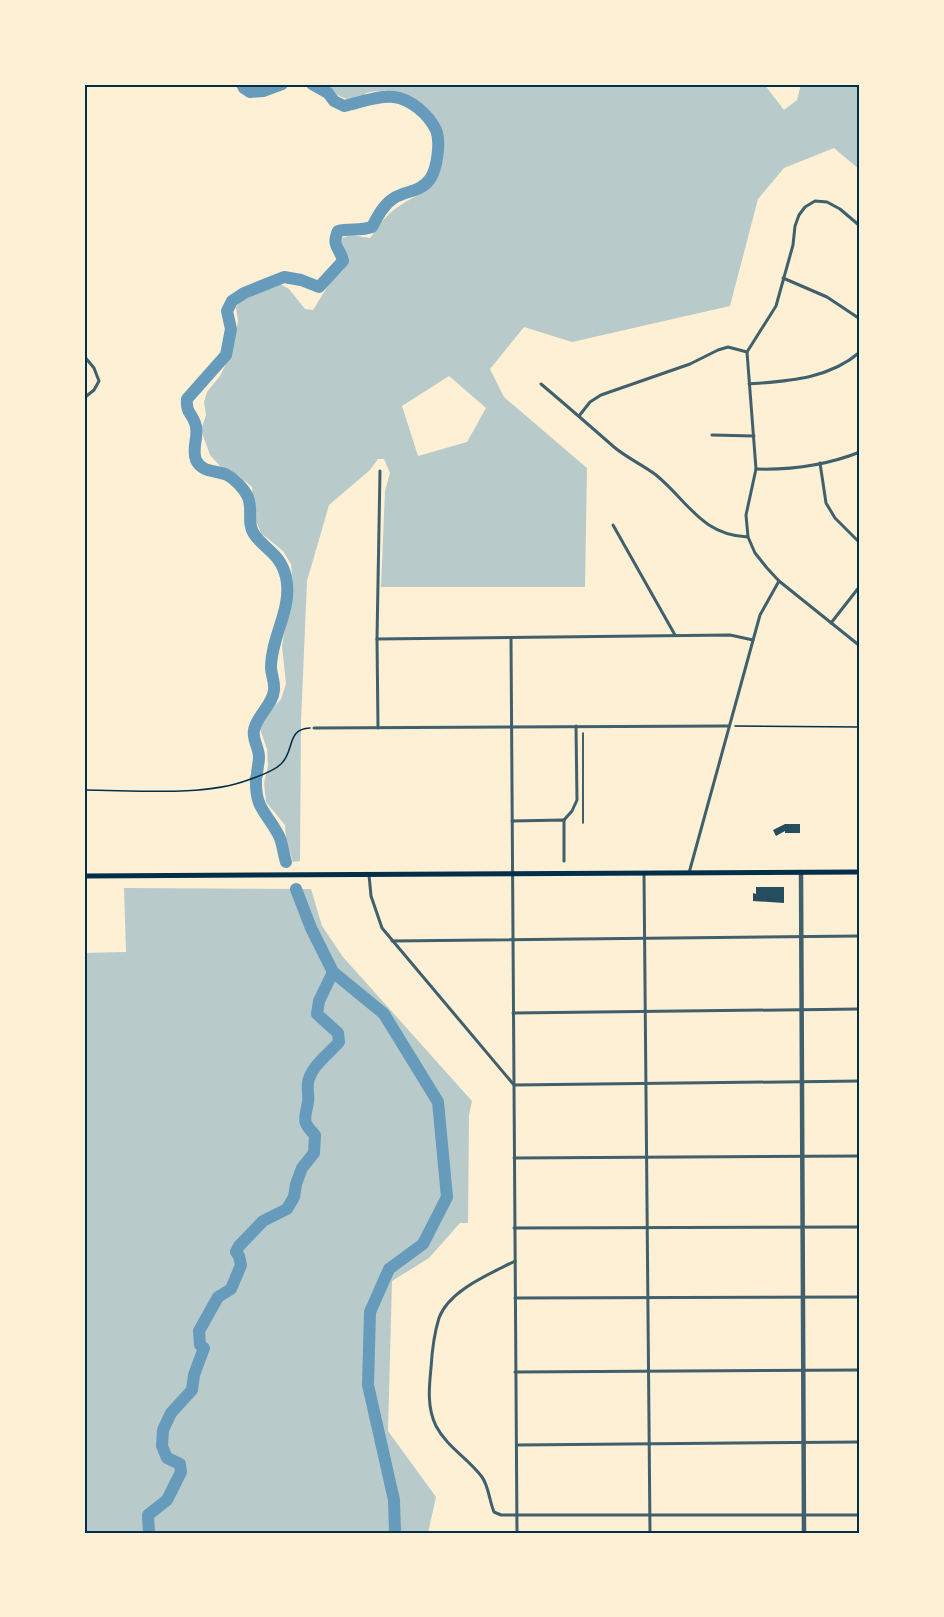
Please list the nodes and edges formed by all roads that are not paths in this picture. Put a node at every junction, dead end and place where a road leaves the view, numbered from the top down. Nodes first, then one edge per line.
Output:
1 (860, 225) edge
2 (783, 278) junction
3 (860, 319) edge
4 (747, 352) junction
5 (860, 352) edge
6 (84, 356) edge
7 (541, 384) dead end
8 (749, 384) junction
9 (84, 398) edge
10 (579, 416) junction
11 (712, 435) dead end
12 (754, 436) junction
13 (860, 452) edge
14 (820, 463) junction
15 (756, 469) junction
16 (380, 471) dead end
17 (613, 525) dead end
18 (748, 537) junction
19 (860, 543) edge
20 (779, 581) junction
21 (860, 586) edge
22 (831, 622) junction
23 (675, 635) junction
24 (511, 638) junction
25 (377, 639) junction
26 (753, 640) junction
27 (860, 646) edge
28 (511, 726) junction
29 (576, 726) junction
30 (728, 726) junction
31 (314, 728) road end
32 (378, 728) junction
33 (564, 820) junction
34 (512, 821) junction
35 (564, 861) dead end
36 (801, 872) junction
37 (860, 872) edge
38 (644, 873) junction
39 (688, 873) junction
40 (369, 874) junction
41 (512, 874) junction
42 (84, 876) edge
43 (801, 936) junction
44 (860, 936) edge
45 (645, 937) junction
46 (392, 941) junction
47 (513, 941) junction
48 (860, 1009) edge
49 (802, 1010) junction
50 (646, 1011) junction
51 (513, 1013) junction
52 (860, 1081) edge
53 (802, 1082) junction
54 (514, 1085) junction
55 (646, 1085) junction
56 (803, 1156) junction
57 (860, 1156) edge
58 (647, 1157) junction
59 (514, 1158) junction
60 (648, 1227) junction
61 (803, 1227) junction
62 (860, 1227) edge
63 (514, 1228) junction
64 (515, 1262) junction
65 (515, 1298) junction
66 (647, 1298) junction
67 (803, 1298) junction
68 (860, 1298) edge
69 (860, 1370) edge
70 (649, 1371) junction
71 (803, 1371) junction
72 (515, 1372) junction
73 (860, 1442) edge
74 (804, 1443) junction
75 (517, 1445) junction
76 (650, 1445) junction
77 (517, 1515) junction
78 (804, 1515) junction
79 (860, 1515) edge
80 (650, 1516) junction
81 (517, 1533) edge
82 (650, 1533) edge
83 (804, 1533) edge

1 - 2 street
2 - 3 street
2 - 4 street
4 - 8 street
4 - 10 street
5 - 8 street
6 - 9 street
7 - 10 street
8 - 12 street
10 - 18 street
11 - 12 street
12 - 15 street
13 - 14 street
14 - 15 street
14 - 19 street
15 - 18 street
16 - 25 street
17 - 23 street
18 - 20 street
20 - 22 street
20 - 26 street
21 - 22 street
22 - 27 street
23 - 24 street
23 - 26 street
24 - 25 street
24 - 28 street
25 - 32 street
26 - 30 street
28 - 29 street
28 - 32 street
28 - 34 street
29 - 30 street
29 - 33 street
30 - 39 street
31 - 32 street
33 - 34 street
33 - 35 street
34 - 41 street
36 - 37 highway
36 - 39 highway
36 - 43 street
38 - 39 highway
38 - 41 highway
38 - 45 street
40 - 41 highway
40 - 42 highway
40 - 46 street
41 - 47 street
43 - 44 street
43 - 45 street
43 - 49 street
45 - 47 street
45 - 50 street
46 - 47 street
46 - 54 street
47 - 51 street
48 - 49 street
49 - 50 street
49 - 53 street
50 - 51 street
50 - 55 street
51 - 54 street
52 - 53 street
53 - 55 street
53 - 56 street
54 - 55 street
54 - 59 street
55 - 58 street
56 - 57 street
56 - 58 street
56 - 61 street
58 - 59 street
58 - 60 street
59 - 63 street
60 - 61 street
60 - 63 street
60 - 66 street
61 - 62 street
61 - 67 street
63 - 64 street
64 - 65 street
64 - 77 street
65 - 66 street
65 - 72 street
66 - 67 street
66 - 70 street
67 - 68 street
67 - 71 street
69 - 71 street
70 - 71 street
70 - 72 street
70 - 76 street
71 - 74 street
72 - 75 street
73 - 74 street
74 - 76 street
74 - 78 street
75 - 76 street
75 - 77 street
76 - 80 street
77 - 80 street
77 - 81 street
78 - 79 street
78 - 80 street
78 - 83 street
80 - 82 street

